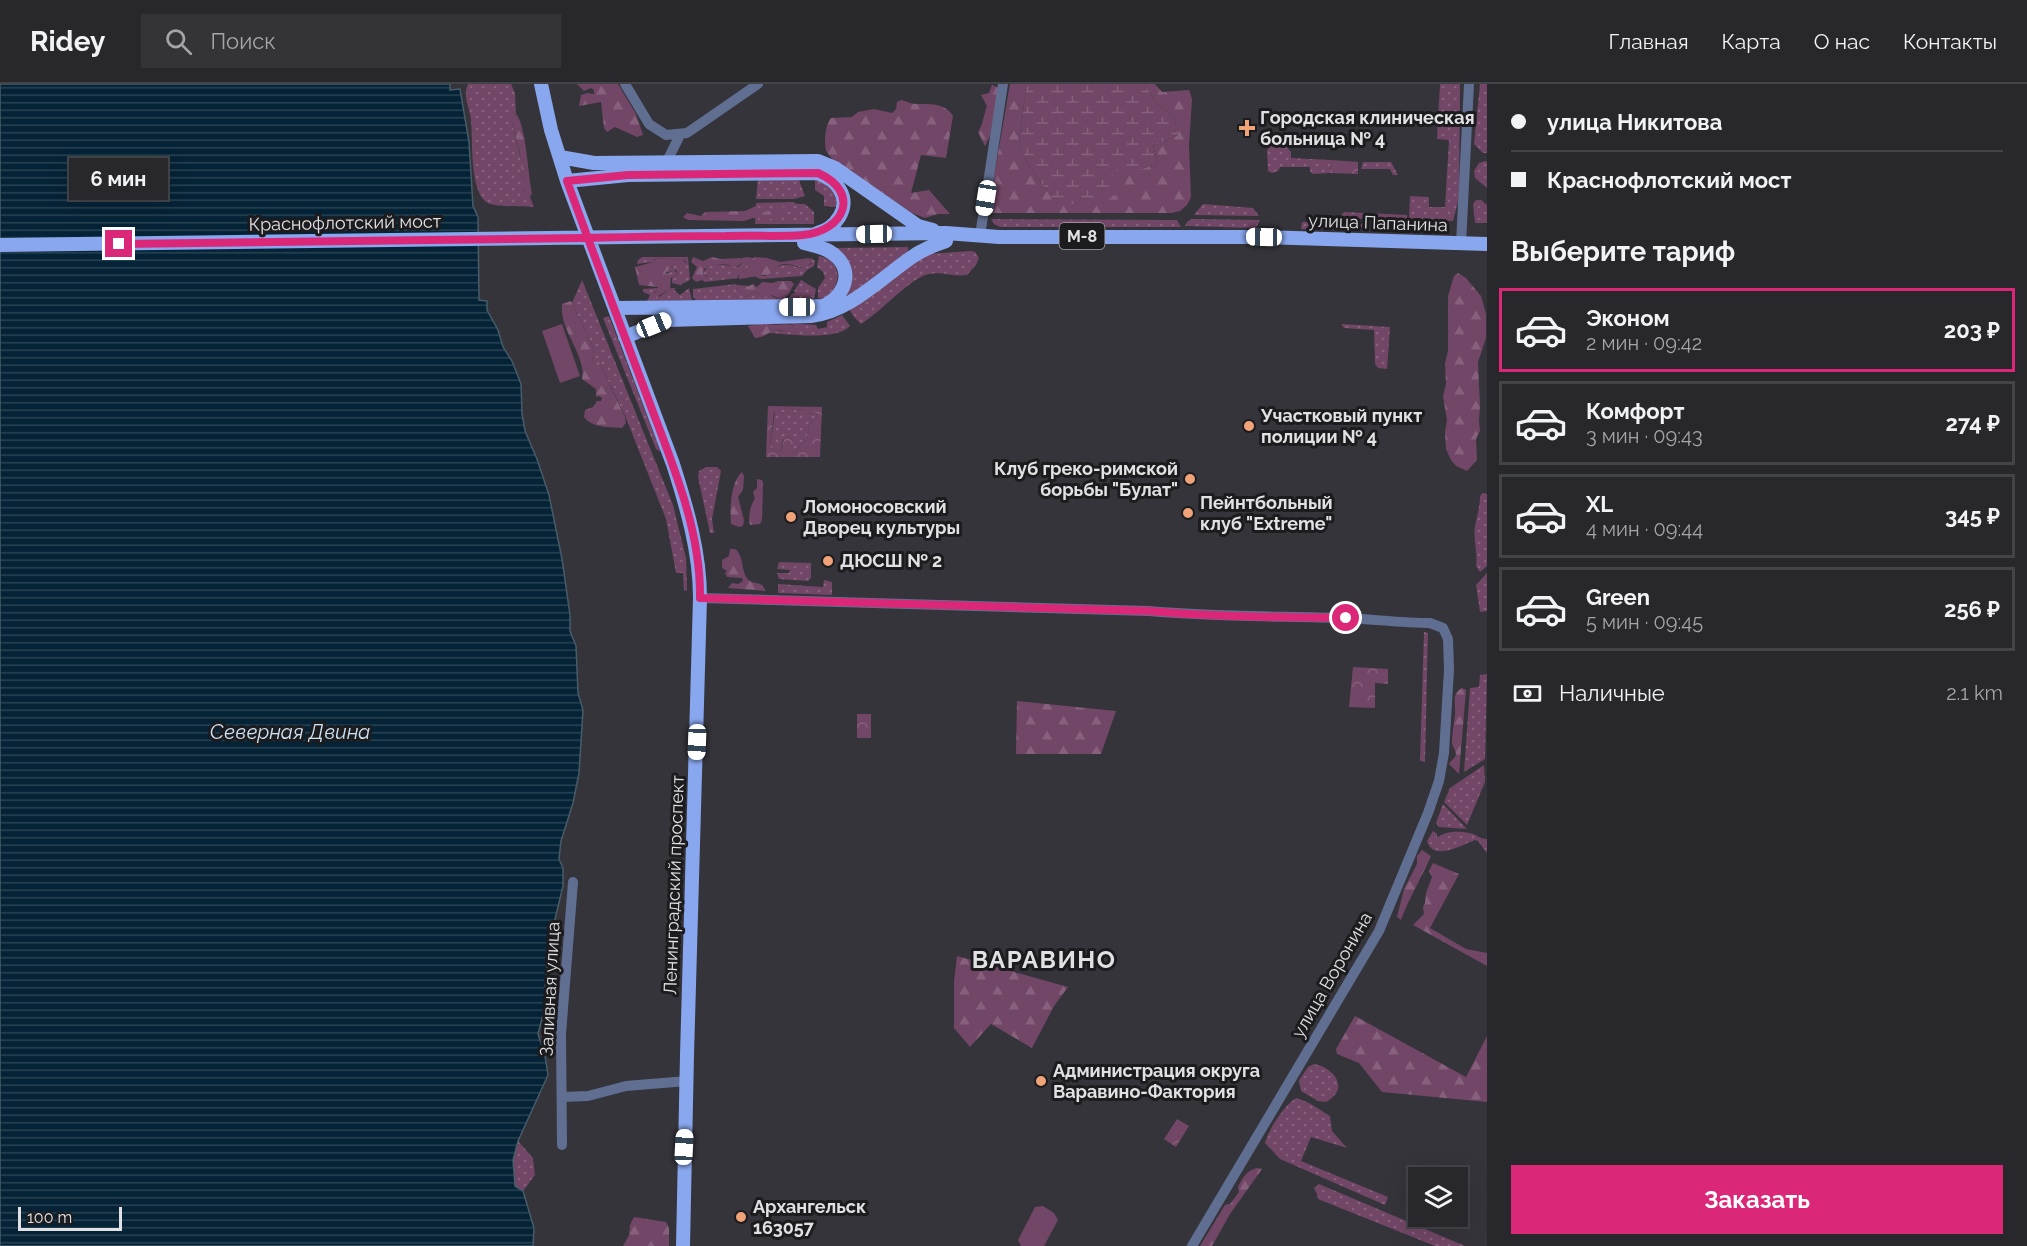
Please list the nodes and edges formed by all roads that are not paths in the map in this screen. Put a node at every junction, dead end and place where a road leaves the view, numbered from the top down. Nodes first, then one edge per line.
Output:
1 (541, 84) edge
2 (625, 84) edge
3 (758, 84) edge
4 (1003, 84) edge
5 (1469, 84) edge
6 (680, 135) junction
7 (560, 157) junction
8 (666, 163) junction
9 (567, 181) junction
10 (980, 236) junction
11 (946, 237) junction
12 (803, 239) junction
13 (689, 241) junction
14 (1461, 244) junction
15 (1487, 244) edge
16 (0, 245) edge
17 (0, 254) edge
18 (615, 308) junction
19 (625, 337) junction
20 (700, 598) junction
21 (573, 882) dead end
22 (687, 1081) junction
23 (562, 1097) junction
24 (562, 1145) dead end
25 (683, 1246) edge
26 (1192, 1246) edge

1 - 7 main road, Ленинградский проспект
2 - 6 street
3 - 6 street
4 - 10 street
5 - 14 street
6 - 8 street
7 - 8 main road
7 - 9 main road, Ленинградский проспект
8 - 11 main road
9 - 12 main road
9 - 18 main road, Ленинградский проспект
10 - 11 main road, улица Папанина / М-8
10 - 14 main road, улица Папанина / М-8
11 - 12 main road, улица Папанина / М-8
11 - 19 main road
12 - 13 main road, улица Папанина
12 - 18 main road
13 - 16 main road, Краснофлотский мост
13 - 17 main road, Краснофлотский мост
14 - 15 main road, улица Папанина
18 - 19 main road, Ленинградский проспект
19 - 20 main road, Ленинградский проспект
20 - 22 main road, Ленинградский проспект
20 - 26 street, улица Воронина
21 - 23 street, Заливная улица
22 - 23 street
22 - 25 main road, Ленинградский проспект
23 - 24 street, Заливная улица

